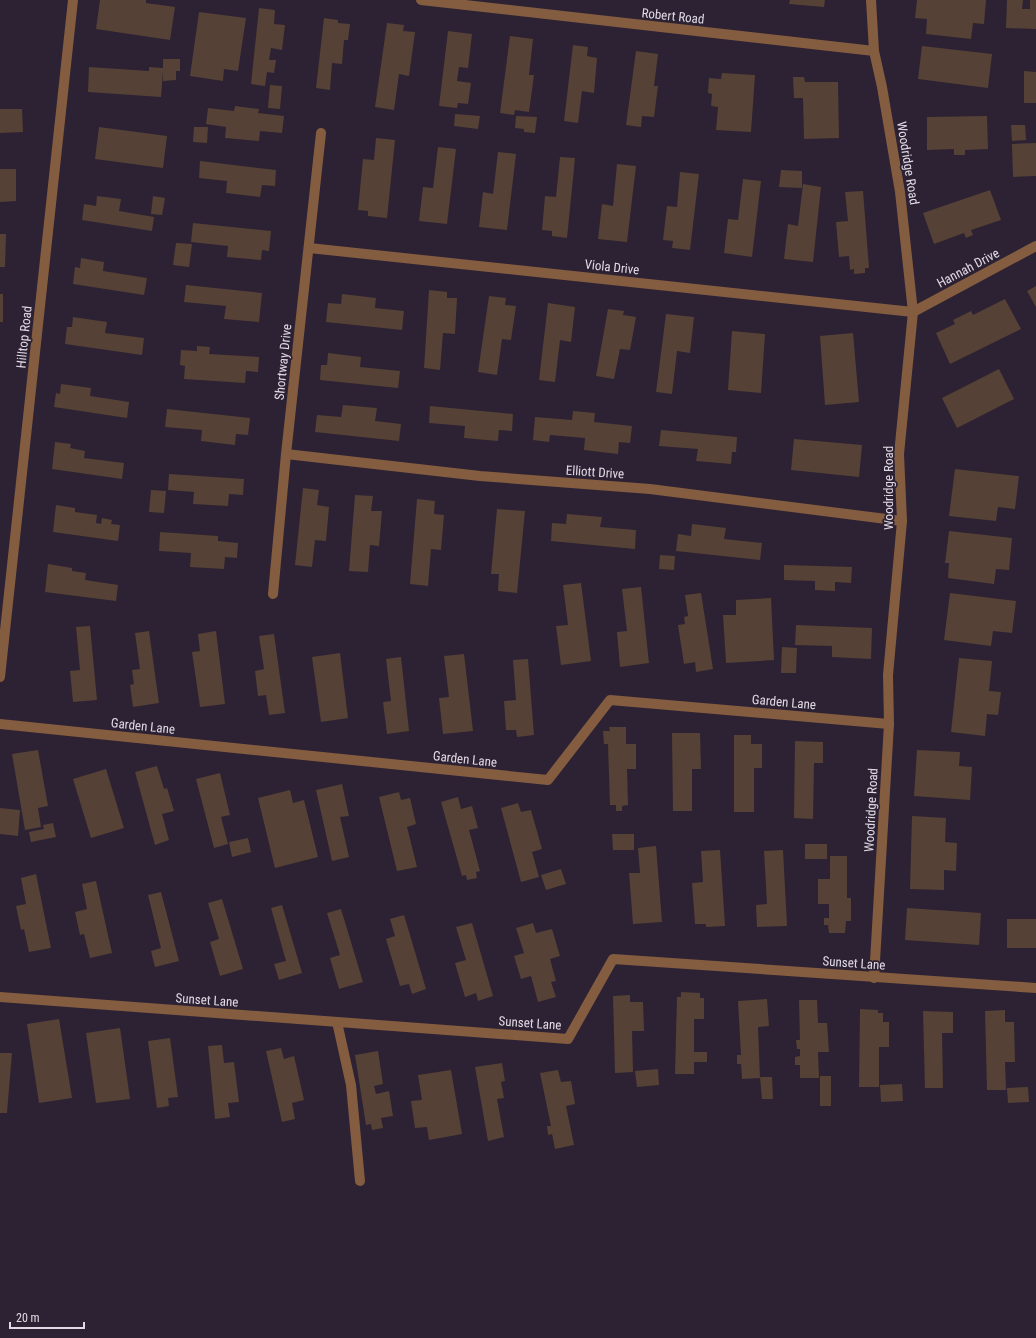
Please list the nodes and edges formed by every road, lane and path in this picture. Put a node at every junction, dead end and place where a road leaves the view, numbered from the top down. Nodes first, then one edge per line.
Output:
1 (73, 0) edge
2 (421, 0) edge
3 (871, 0) edge
4 (874, 52) junction
5 (321, 133) dead end
6 (1036, 246) edge
7 (309, 248) junction
8 (913, 312) junction
9 (286, 454) junction
10 (902, 521) junction
11 (272, 594) dead end
12 (0, 677) edge
13 (0, 724) edge
14 (889, 724) junction
15 (874, 978) junction
16 (1036, 988) edge
17 (0, 997) edge
18 (337, 1022) junction
19 (360, 1181) dead end

1 - 12 street, Hilltop Road
2 - 4 street, Robert Road
3 - 4 street, Woodridge Road
4 - 8 street, Woodridge Road
5 - 7 street, Shortway Drive
6 - 8 street, Hannah Drive
7 - 8 street, Viola Drive
7 - 9 street, Shortway Drive
8 - 10 street, Woodridge Road
9 - 10 street, Elliott Drive
9 - 11 street, Shortway Drive
10 - 14 street, Woodridge Road
13 - 14 street, Garden Lane
14 - 15 street, Woodridge Road
15 - 16 street, Sunset Lane
15 - 18 street, Sunset Lane
17 - 18 street, Sunset Lane
18 - 19 street

